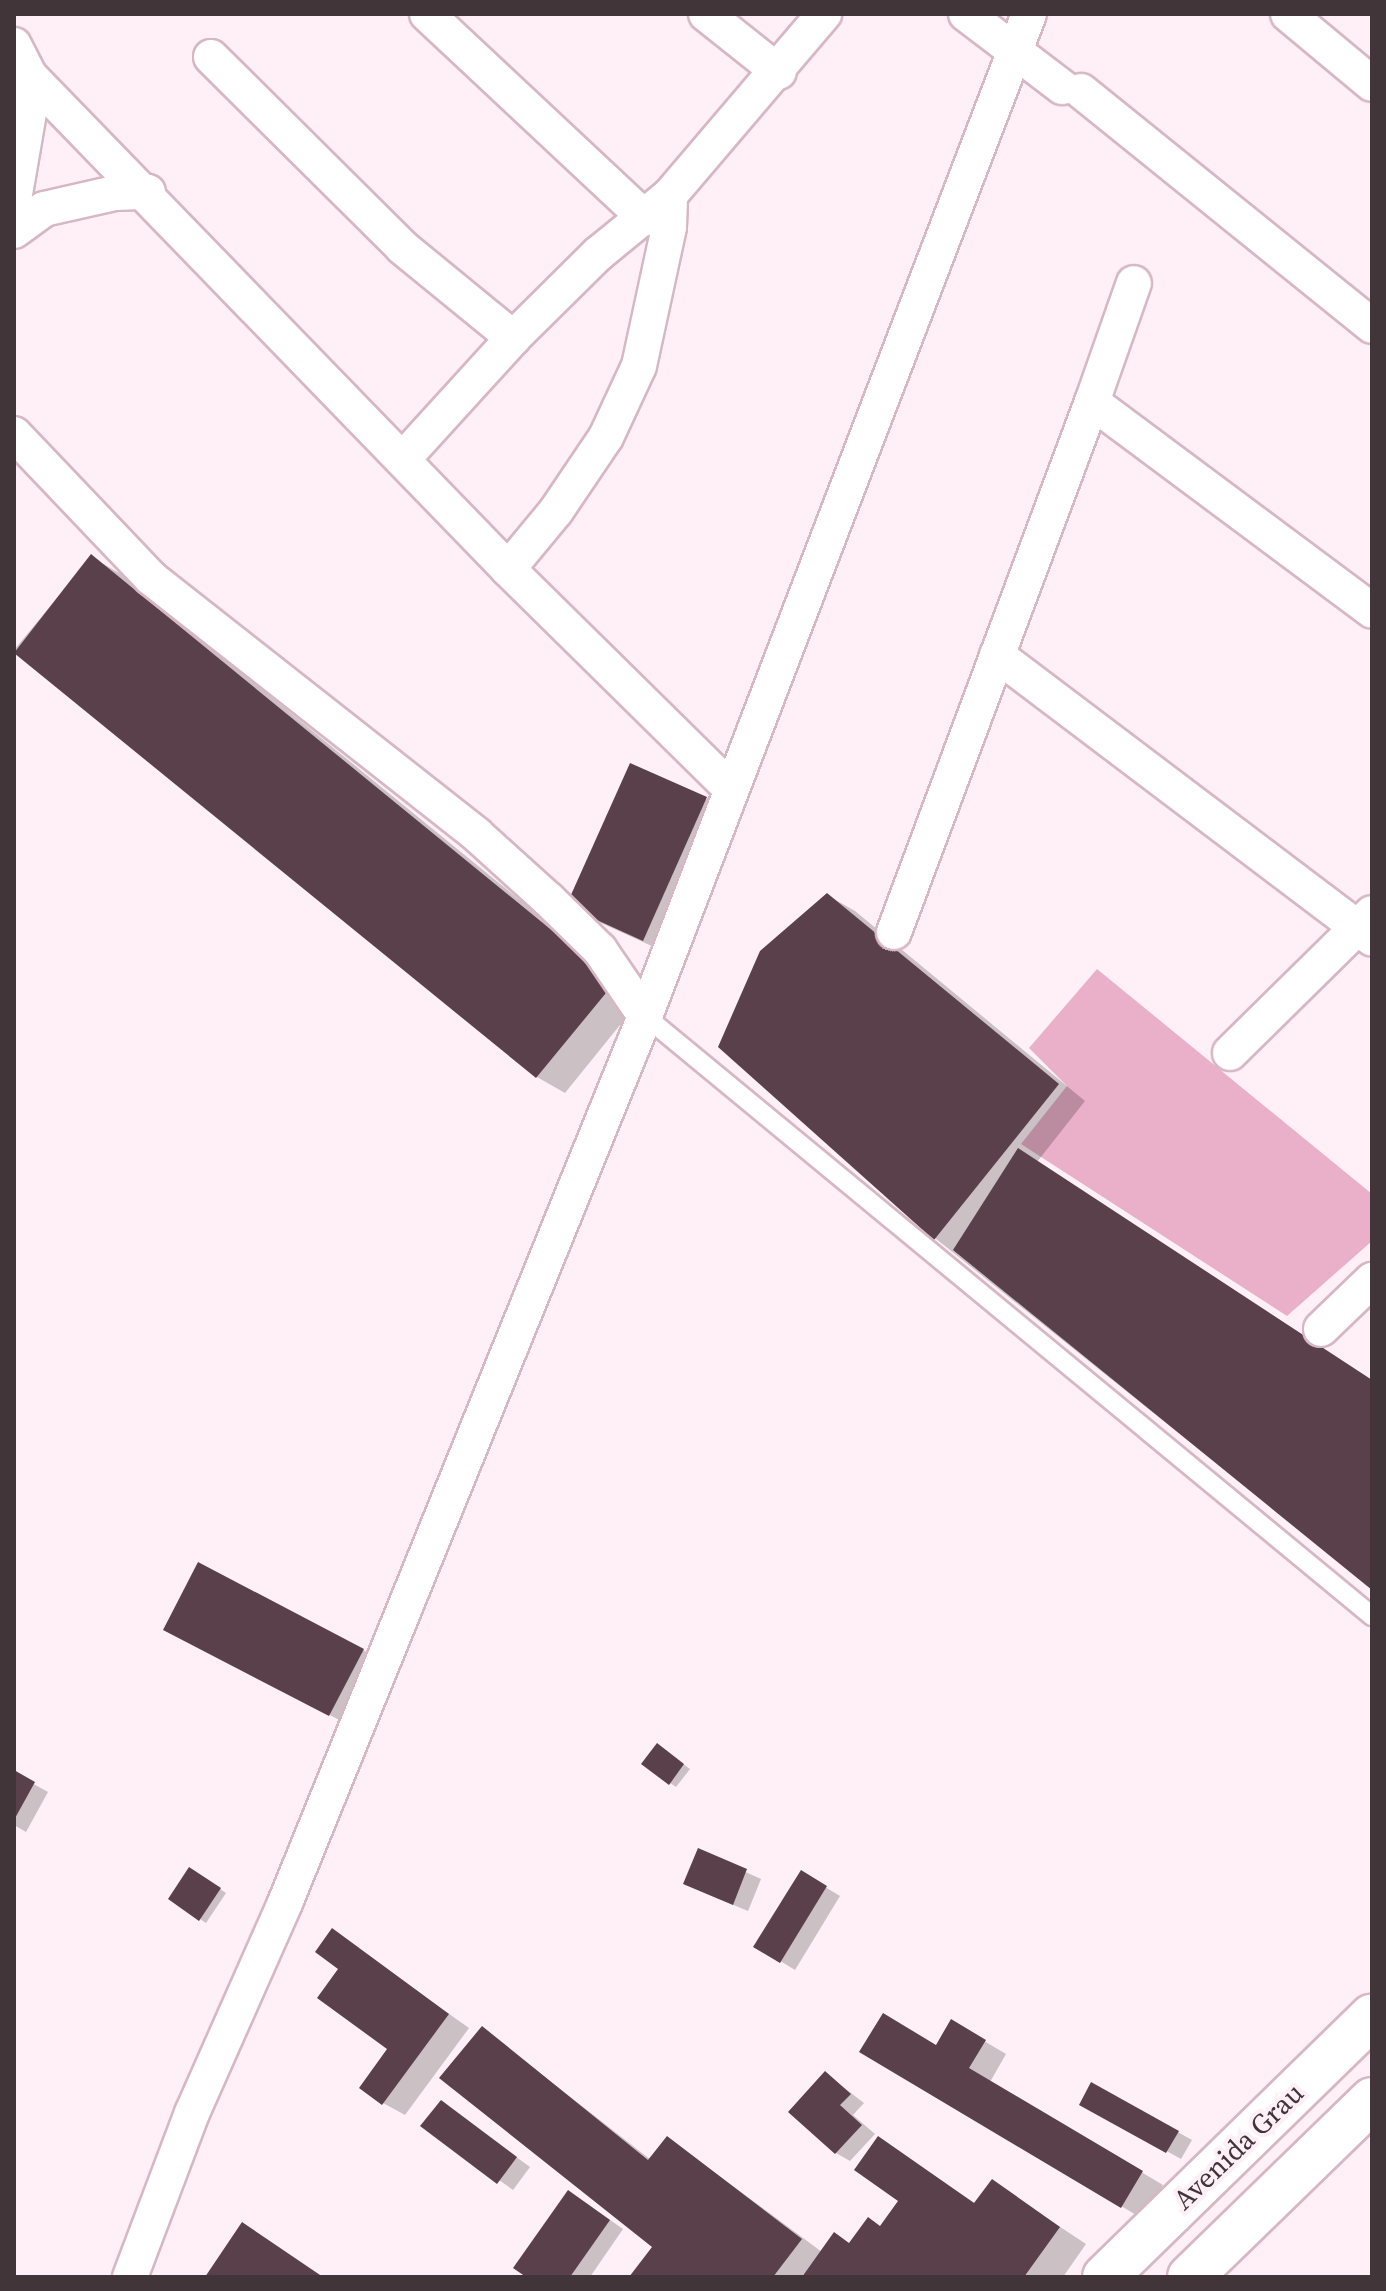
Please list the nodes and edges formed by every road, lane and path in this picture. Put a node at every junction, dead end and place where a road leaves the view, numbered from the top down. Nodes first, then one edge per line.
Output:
1 (427, 14) edge
2 (706, 14) edge
3 (824, 14) edge
4 (966, 14) edge
5 (1029, 14) edge
6 (1305, 19) edge
7 (1014, 54) junction
8 (211, 57) dead end
9 (21, 60) edge
10 (779, 72) junction
11 (1372, 84) edge
12 (148, 192) junction
13 (670, 195) junction
14 (14, 200) edge
15 (645, 218) junction
16 (14, 231) edge
17 (1134, 283) dead end
18 (1372, 326) edge
19 (513, 338) junction
20 (1092, 402) junction
21 (14, 434) edge
22 (403, 459) junction
23 (508, 569) junction
24 (1372, 611) edge
25 (997, 655) junction
26 (731, 789) junction
27 (1367, 927) edge
28 (894, 932) dead end
29 (645, 1016) junction
30 (1230, 1053) dead end
31 (1372, 1280) edge
32 (1321, 1329) dead end
33 (1372, 1616) edge
34 (1372, 2016) edge
35 (1372, 2100) edge
36 (130, 2277) edge
37 (1105, 2277) edge
38 (1190, 2277) edge

1 - 15 street
2 - 10 street
3 - 10 street
4 - 7 street
5 - 7 street
6 - 11 street
7 - 18 street
7 - 26 street
8 - 19 street
9 - 12 street
9 - 14 street
10 - 13 street
12 - 16 street
12 - 22 street
13 - 15 street
13 - 23 street
15 - 19 street
17 - 20 street
19 - 22 street
20 - 24 street
20 - 25 street
21 - 29 street
22 - 23 street
23 - 26 street
25 - 27 street
25 - 28 street
26 - 29 street
27 - 30 street
29 - 33 lane
29 - 36 street
31 - 32 street
34 - 37 street, Avenida Grau
35 - 38 street

